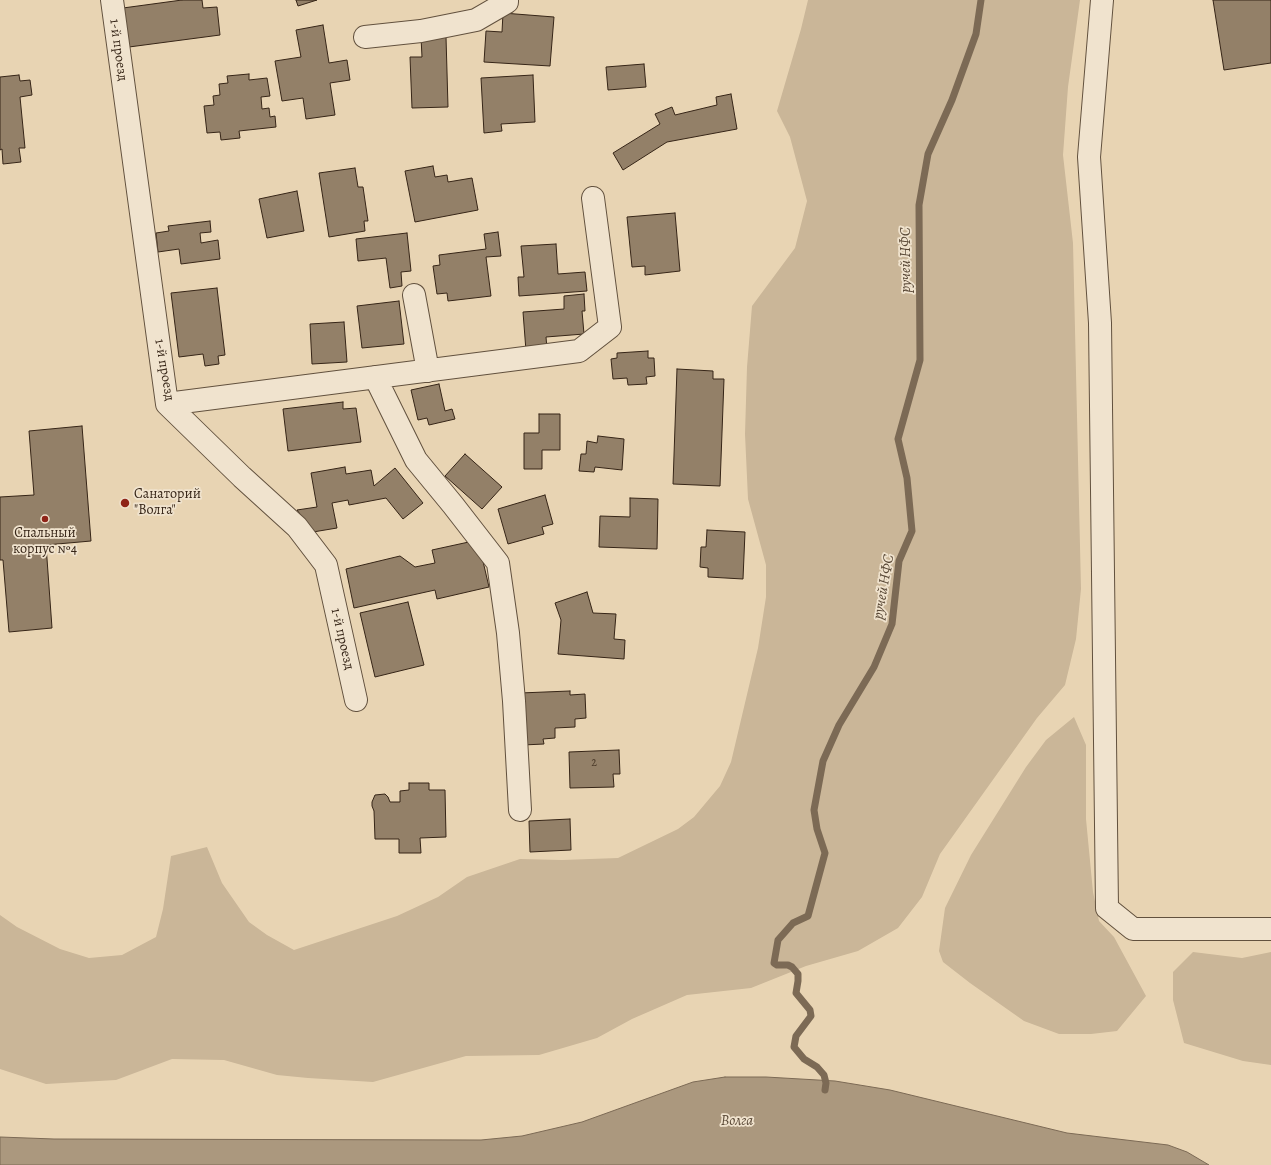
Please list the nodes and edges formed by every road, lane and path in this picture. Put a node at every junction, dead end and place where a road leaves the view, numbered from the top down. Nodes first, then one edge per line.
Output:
1 (112, 0) edge
2 (507, 0) edge
3 (1102, 0) edge
4 (365, 37) dead end
5 (593, 198) dead end
6 (414, 295) dead end
7 (428, 370) junction
8 (375, 377) junction
9 (167, 404) junction
10 (356, 700) dead end
11 (520, 810) dead end
12 (1271, 929) edge

1 - 9 street, 1-й проезд
2 - 4 street
3 - 12 street
5 - 7 street
6 - 7 street
7 - 8 street
8 - 9 street
8 - 11 street
9 - 10 street, 1-й проезд

